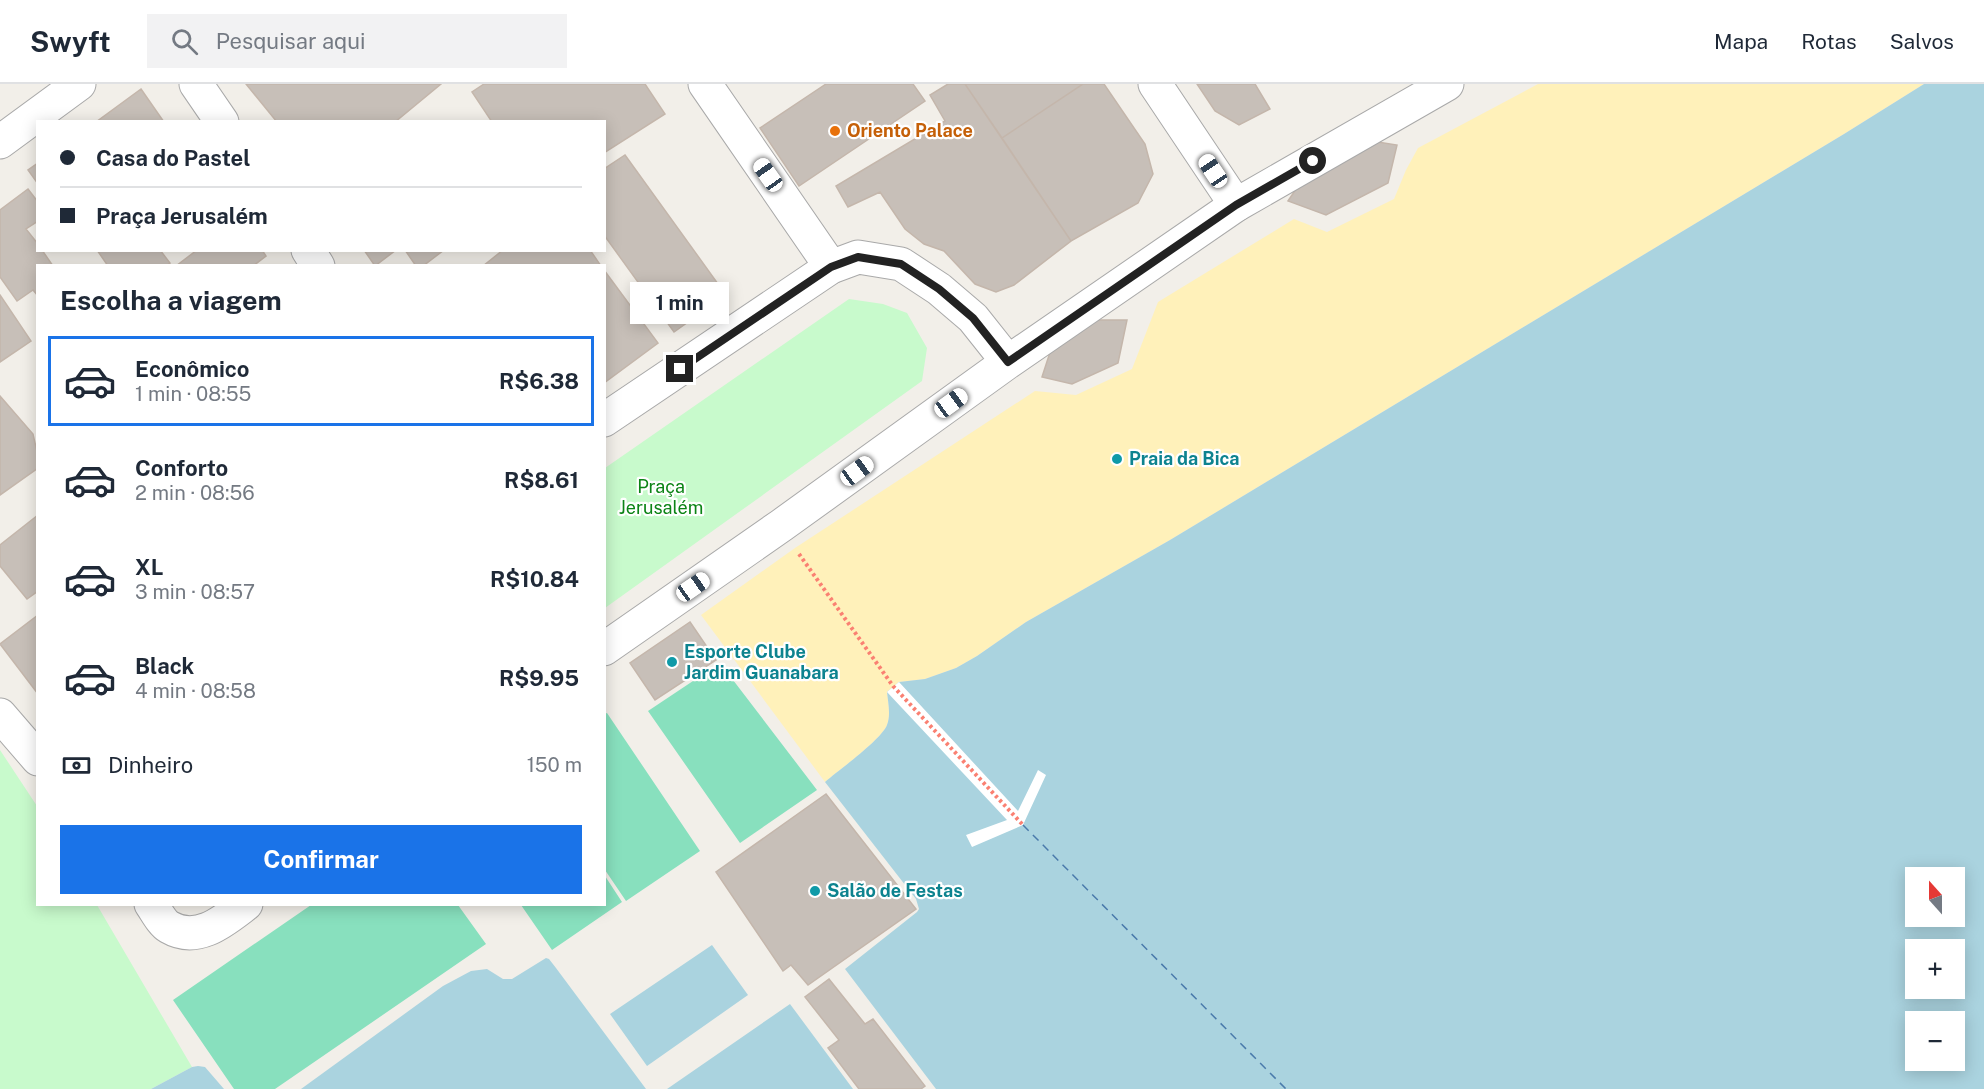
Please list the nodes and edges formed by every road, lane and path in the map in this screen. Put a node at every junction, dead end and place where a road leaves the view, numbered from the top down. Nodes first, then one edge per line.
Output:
1 (79, 84) edge
2 (196, 84) edge
3 (705, 84) edge
4 (1155, 84) edge
5 (1447, 84) edge
6 (221, 120) edge
7 (0, 142) edge
8 (1236, 205) junction
9 (831, 267) junction
10 (1008, 362) junction
11 (606, 419) edge
12 (782, 525) junction
13 (606, 648) edge
14 (0, 715) edge
15 (36, 757) edge
16 (1023, 825) dead end
17 (152, 906) edge
18 (243, 906) edge

1 - 7 street
2 - 6 street
3 - 9 street
4 - 8 street
5 - 8 street
8 - 10 street
9 - 10 street
9 - 11 street
10 - 12 street
12 - 13 street
12 - 16 path
14 - 15 street
17 - 18 street

